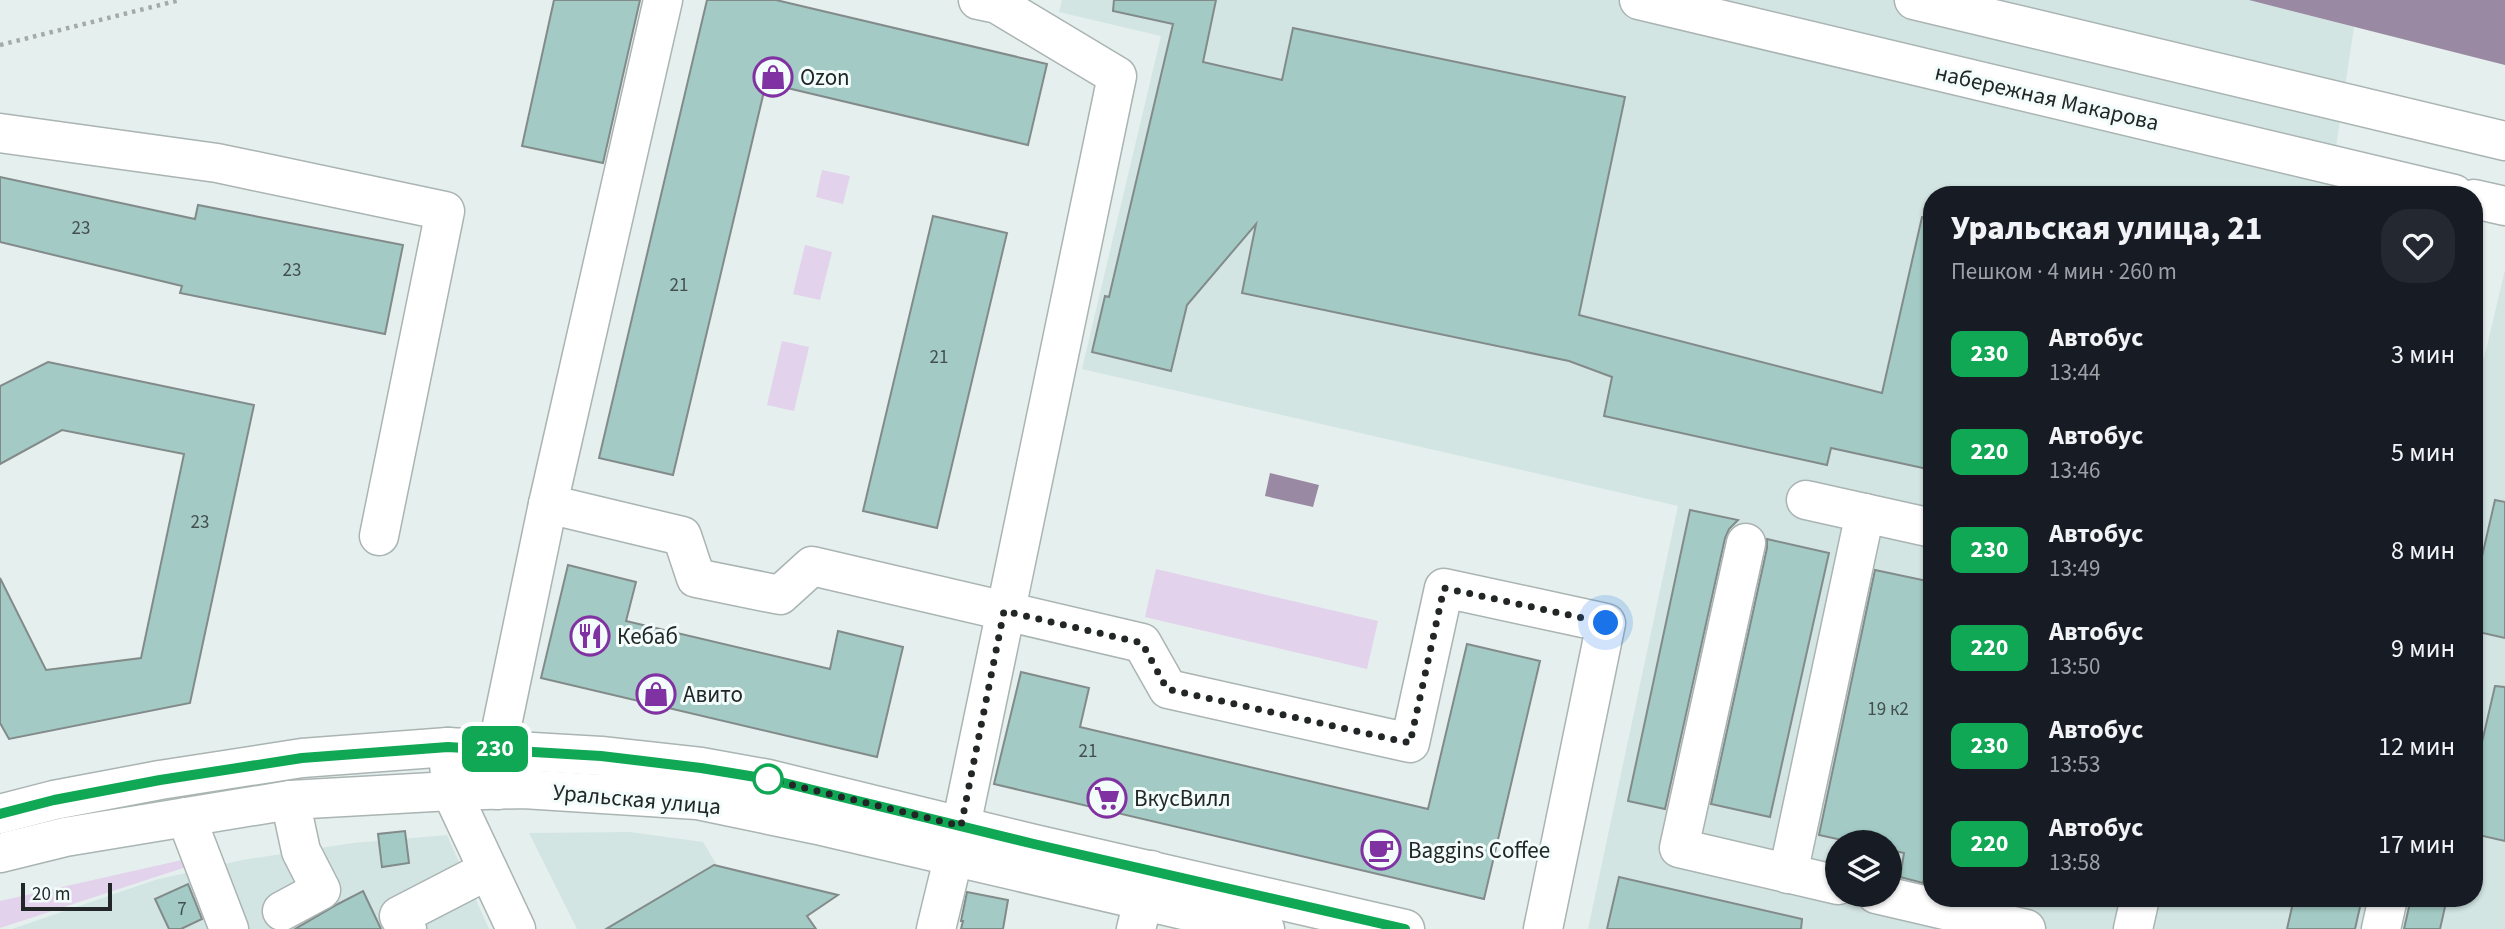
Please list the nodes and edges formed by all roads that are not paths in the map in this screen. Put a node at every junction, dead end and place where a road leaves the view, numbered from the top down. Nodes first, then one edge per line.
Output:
1 (663, 0) edge
2 (978, 0) edge
3 (1639, 0) edge
4 (1914, 0) edge
5 (0, 133) edge
6 (2505, 141) edge
7 (2420, 186) edge
8 (2483, 201) edge
9 (2505, 206) edge
10 (1806, 500) dead end
11 (548, 504) junction
12 (1865, 513) junction
13 (1923, 526) edge
14 (379, 536) dead end
15 (1746, 543) dead end
16 (1004, 611) junction
17 (448, 747) junction
18 (497, 749) junction
19 (498, 790) junction
20 (451, 791) junction
21 (290, 800) junction
22 (0, 814) edge
23 (186, 817) junction
24 (957, 842) junction
25 (0, 853) edge
26 (488, 870) junction
27 (1788, 874) junction
28 (1825, 882) edge
29 (1143, 900) edge
30 (1902, 900) edge
31 (1923, 905) edge
32 (1930, 907) edge
33 (2138, 907) edge
34 (2386, 907) edge
35 (282, 911) dead end
36 (2017, 928) edge
37 (229, 929) edge
38 (407, 929) edge
39 (516, 929) edge
40 (936, 929) edge
41 (1265, 929) edge
42 (1405, 929) edge
43 (1542, 929) edge
44 (2133, 929) edge
45 (2381, 929) edge

1 - 11 main road
2 - 16 main road
3 - 7 main road, набережная Макарова
4 - 6 main road
5 - 14 main road
8 - 9 main road
10 - 12 main road
11 - 16 main road
11 - 18 main road
12 - 13 main road
12 - 27 main road
15 - 27 main road
16 - 24 main road
16 - 43 main road
17 - 18 main road, Уральская улица
17 - 20 main road
17 - 22 main road, Уральская улица
18 - 19 main road
18 - 24 main road, Уральская улица
19 - 20 main road, Уральская улица
19 - 24 main road, Уральская улица
20 - 21 main road, Уральская улица
20 - 26 main road
21 - 23 main road, Уральская улица
21 - 35 main road
23 - 25 main road, Уральская улица
23 - 37 main road
24 - 29 main road, Уральская улица
24 - 40 main road
26 - 38 main road
26 - 39 main road
27 - 28 main road
29 - 41 main road, Уральская улица
29 - 42 main road, Уральская улица
30 - 31 main road
32 - 36 main road
33 - 44 main road
34 - 45 main road

